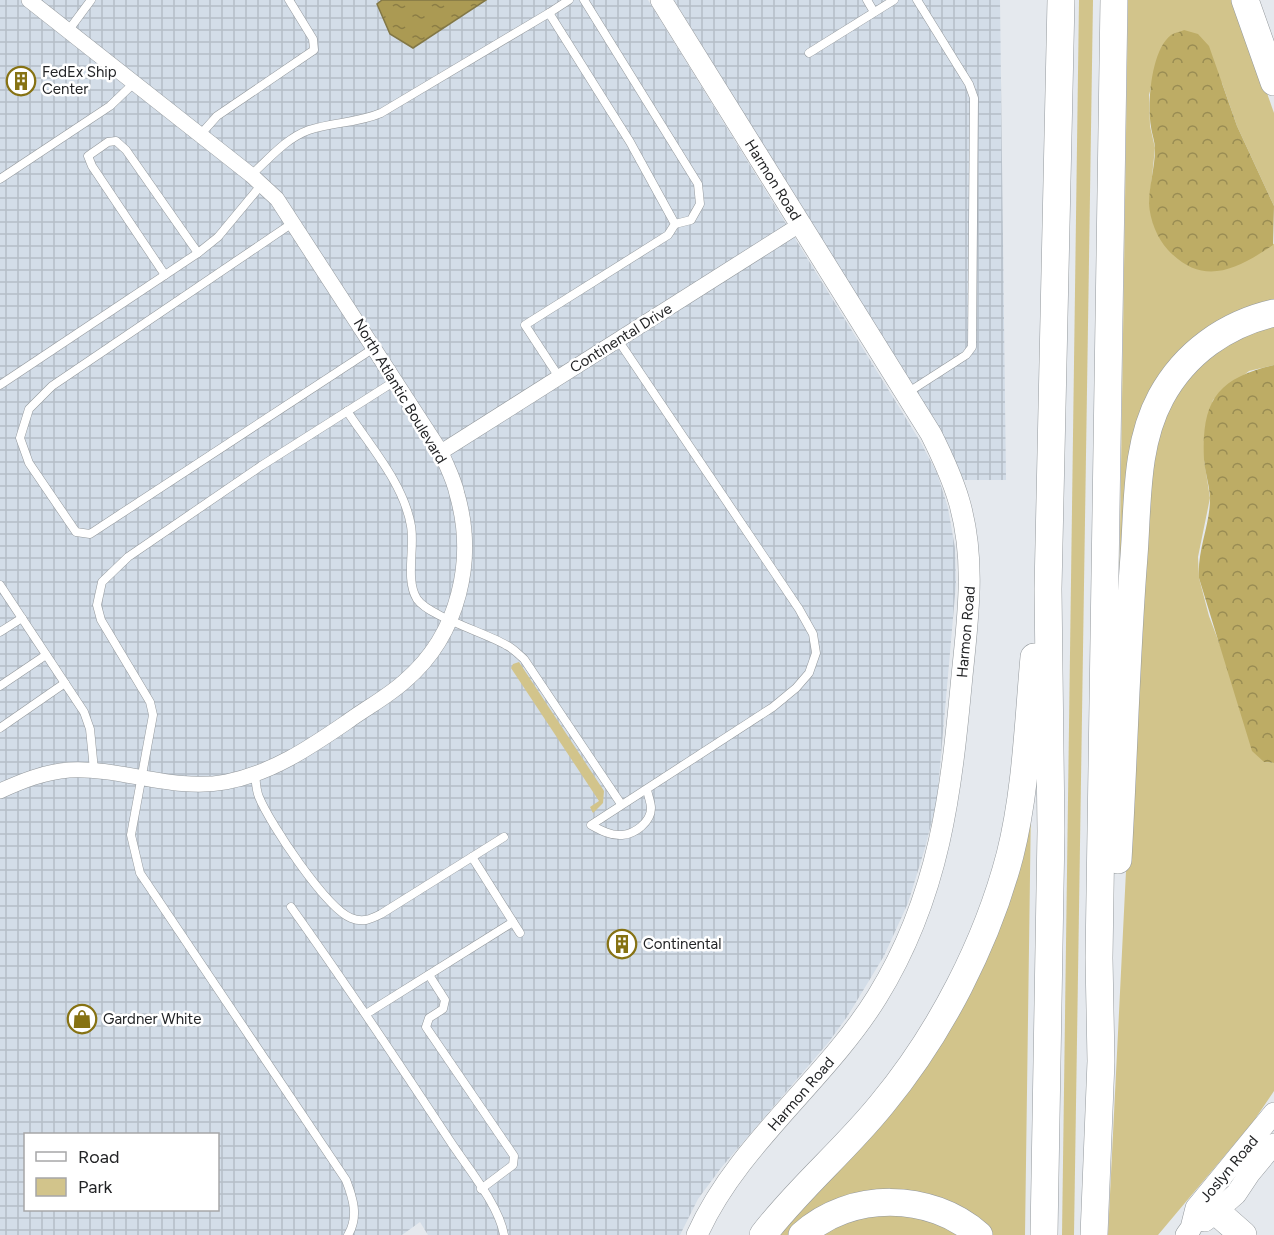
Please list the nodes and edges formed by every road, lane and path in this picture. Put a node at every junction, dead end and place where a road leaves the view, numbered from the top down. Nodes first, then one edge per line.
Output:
1 (29, 0) edge
2 (91, 0) edge
3 (288, 0) edge
4 (569, 0) edge
5 (584, 0) edge
6 (661, 0) edge
7 (867, 0) edge
8 (894, 0) edge
9 (917, 0) edge
10 (1061, 0) edge
11 (1114, 0) edge
12 (1245, 0) edge
13 (874, 12) junction
14 (549, 13) junction
15 (68, 31) junction
16 (809, 53) dead end
17 (1274, 82) edge
18 (134, 83) junction
19 (200, 135) junction
20 (0, 179) edge
21 (256, 180) junction
22 (294, 222) junction
23 (675, 224) junction
24 (801, 224) junction
25 (198, 253) junction
26 (165, 275) junction
27 (1274, 314) edge
28 (618, 340) junction
29 (376, 347) junction
30 (559, 377) junction
31 (396, 380) junction
32 (0, 385) edge
33 (906, 393) junction
34 (347, 411) junction
35 (441, 452) junction
36 (0, 585) edge
37 (1048, 589) junction
38 (22, 618) junction
39 (452, 620) junction
40 (0, 632) edge
41 (46, 655) junction
42 (65, 683) junction
43 (0, 686) edge
44 (0, 728) edge
45 (94, 770) junction
46 (255, 774) junction
47 (140, 778) junction
48 (647, 790) junction
49 (0, 791) edge
50 (621, 804) junction
51 (504, 837) dead end
52 (472, 857) junction
53 (291, 907) dead end
54 (513, 922) junction
55 (520, 933) dead end
56 (429, 975) junction
57 (366, 1014) junction
58 (1101, 1061) junction
59 (1274, 1113) edge
60 (1274, 1144) edge
61 (1274, 1161) edge
62 (481, 1189) junction
63 (1227, 1203) junction
64 (1189, 1231) edge
65 (348, 1235) edge
66 (504, 1235) edge
67 (697, 1235) edge
68 (763, 1235) edge
69 (802, 1235) edge
70 (979, 1235) edge
71 (1044, 1235) edge
72 (1094, 1235) edge
73 (1243, 1235) edge

1 - 15 street, North Atlantic Boulevard
2 - 15 lane
3 - 19 lane
4 - 14 lane
5 - 23 lane
6 - 24 street, Harmon Road
7 - 13 lane
8 - 13 lane
9 - 33 lane
10 - 37 highway
11 - 58 highway
12 - 17 highway
13 - 16 lane
14 - 21 lane
14 - 23 lane
15 - 18 street, North Atlantic Boulevard
18 - 19 street, North Atlantic Boulevard
18 - 20 lane
19 - 21 street, North Atlantic Boulevard
21 - 22 street, North Atlantic Boulevard
21 - 25 lane
22 - 29 street, North Atlantic Boulevard
22 - 29 lane
23 - 30 lane
24 - 28 street, Continental Drive
24 - 33 street, Harmon Road
25 - 26 lane
25 - 26 lane
26 - 32 lane
27 - 58 highway
28 - 30 street, Continental Drive
28 - 48 lane
29 - 31 street, North Atlantic Boulevard
30 - 35 street, Continental Drive
31 - 34 lane
31 - 35 street, North Atlantic Boulevard
33 - 67 street, Harmon Road
34 - 39 lane
34 - 47 lane
35 - 39 street, North Atlantic Boulevard
36 - 38 lane
37 - 68 highway
37 - 71 highway
38 - 40 lane
38 - 41 lane
39 - 46 street, North Atlantic Boulevard
39 - 50 lane
41 - 42 lane
41 - 43 lane
42 - 44 lane
42 - 45 lane
45 - 47 street, North Atlantic Boulevard
45 - 49 street, North Atlantic Boulevard
46 - 47 street, North Atlantic Boulevard
46 - 52 lane
47 - 65 lane
48 - 50 lane
48 - 50 lane
51 - 52 lane
52 - 54 lane
53 - 57 lane
54 - 55 lane
54 - 56 lane
56 - 57 lane
56 - 62 lane
57 - 62 lane
58 - 72 highway
59 - 64 street, Joslyn Road
60 - 63 street, Joslyn Road
61 - 63 street
62 - 66 lane
63 - 64 street, Joslyn Road
63 - 73 highway
69 - 70 highway

